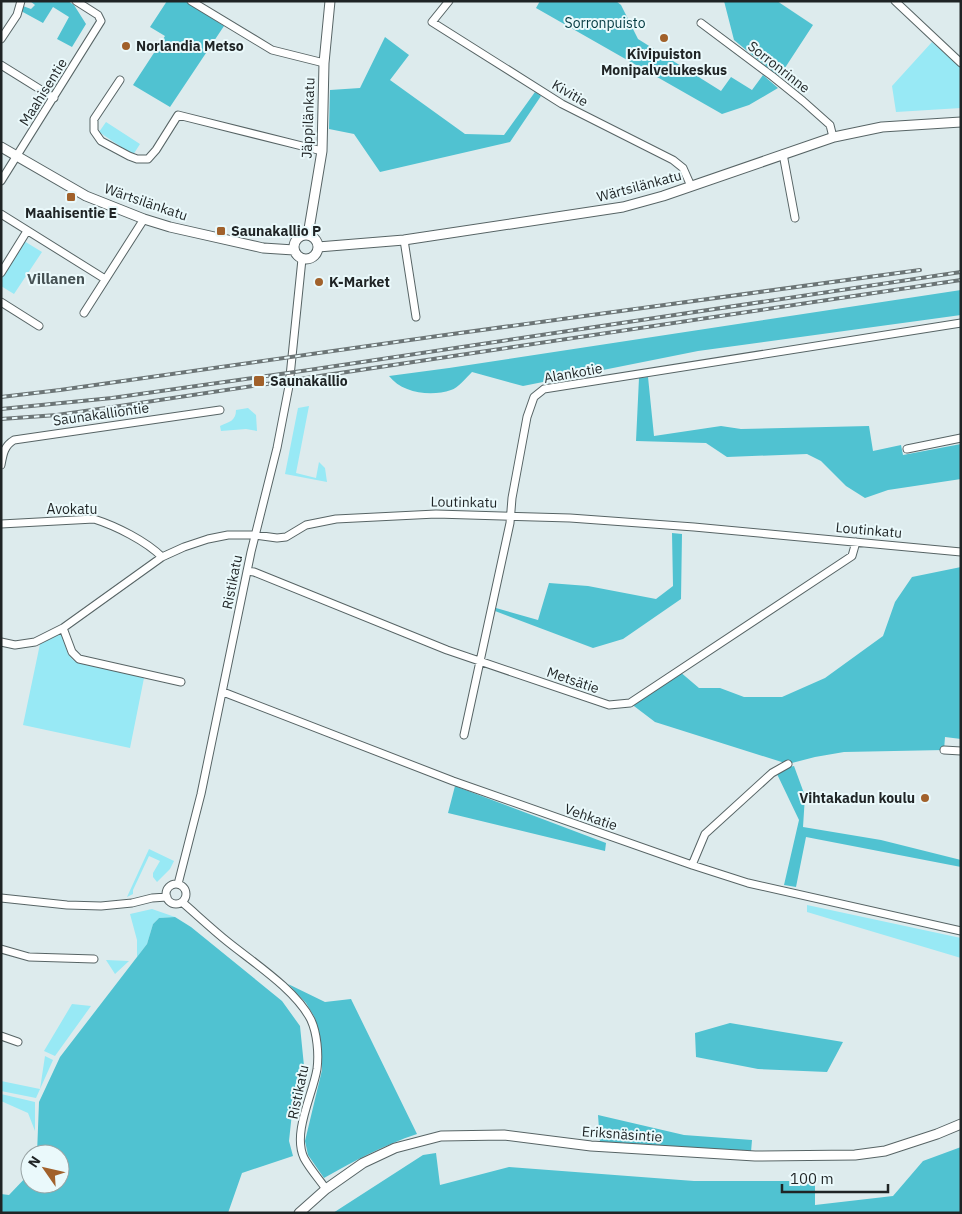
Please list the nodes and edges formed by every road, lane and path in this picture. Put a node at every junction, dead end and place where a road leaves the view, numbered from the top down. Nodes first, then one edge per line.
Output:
1 (21, 1) edge
2 (76, 1) edge
3 (191, 1) edge
4 (330, 1) edge
5 (450, 1) edge
6 (895, 1) edge
7 (701, 23) dead end
8 (1, 39) edge
9 (324, 63) junction
10 (961, 63) edge
11 (1, 65) edge
12 (120, 80) dead end
13 (54, 98) junction
14 (961, 122) edge
15 (832, 137) junction
16 (1, 146) edge
17 (322, 150) junction
18 (783, 154) junction
19 (18, 157) junction
20 (1, 181) edge
21 (691, 186) junction
22 (1, 214) edge
23 (795, 218) dead end
24 (144, 219) junction
25 (27, 231) junction
26 (308, 235) junction
27 (404, 240) junction
28 (318, 247) junction
29 (294, 250) junction
30 (302, 259) junction
31 (1, 273) edge
32 (105, 279) junction
33 (1, 302) edge
34 (84, 313) dead end
35 (416, 317) dead end
36 (961, 323) edge
37 (39, 326) dead end
38 (220, 410) dead end
39 (961, 438) edge
40 (907, 448) dead end
41 (1, 465) edge
42 (511, 516) junction
43 (1, 524) edge
44 (255, 535) junction
45 (856, 542) junction
46 (961, 552) edge
47 (162, 557) junction
48 (247, 571) junction
49 (63, 628) junction
50 (1, 642) edge
51 (481, 661) junction
52 (181, 682) dead end
53 (223, 692) junction
54 (464, 735) dead end
55 (944, 750) dead end
56 (961, 751) edge
57 (788, 764) dead end
58 (692, 865) junction
59 (178, 884) junction
60 (167, 897) junction
61 (2, 899) edge
62 (182, 902) junction
63 (960, 929) edge
64 (1, 949) edge
65 (94, 958) dead end
66 (1, 1036) edge
67 (18, 1042) dead end
68 (961, 1124) edge
69 (326, 1189) junction
70 (299, 1213) edge

1 - 8 street
2 - 13 street, Maahisentie
3 - 9 street
4 - 9 street, Jäppilänkatu
5 - 21 street, Kivitie
6 - 10 street
7 - 15 street, Sorronrinne
9 - 17 street, Jäppilänkatu
11 - 13 street
12 - 17 street
13 - 19 street, Maahisentie
14 - 15 street, Wärtsilänkatu
15 - 18 street, Wärtsilänkatu
16 - 19 street, Wärtsilänkatu
17 - 26 street, Jäppilänkatu
18 - 21 street, Wärtsilänkatu
18 - 23 street
19 - 20 street, Maahisentie
19 - 24 street, Wärtsilänkatu
21 - 27 street, Wärtsilänkatu
22 - 25 street
24 - 29 street, Wärtsilänkatu
24 - 32 street
25 - 31 street
25 - 32 street
26 - 28 street
26 - 29 street
27 - 28 street, Wärtsilänkatu
27 - 35 street
28 - 30 street
29 - 30 street
30 - 44 street, Ristikatu
32 - 34 street
33 - 37 street
36 - 42 street, Alankotie
38 - 41 street, Saunakalliontie
39 - 40 street
42 - 44 street, Loutinkatu
42 - 45 street, Loutinkatu
42 - 51 street, Alankotie
43 - 47 street, Avokatu
44 - 47 street, Loutinkatu
44 - 48 street, Ristikatu
45 - 46 street, Loutinkatu
45 - 51 street, Metsätie
47 - 49 street, Loutinkatu
48 - 51 street, Metsätie
48 - 53 street, Ristikatu
49 - 50 street, Loutinkatu
49 - 52 street
51 - 54 street, Alankotie
53 - 58 street, Vehkatie
53 - 59 street, Ristikatu
55 - 56 street
57 - 58 street
58 - 63 street, Vehkatie
59 - 60 street
59 - 62 street
60 - 61 street
60 - 62 street
62 - 69 street, Ristikatu
64 - 65 street
66 - 67 street
68 - 69 street, Eriksnäsintie
69 - 70 street, Eriksnäsintie

